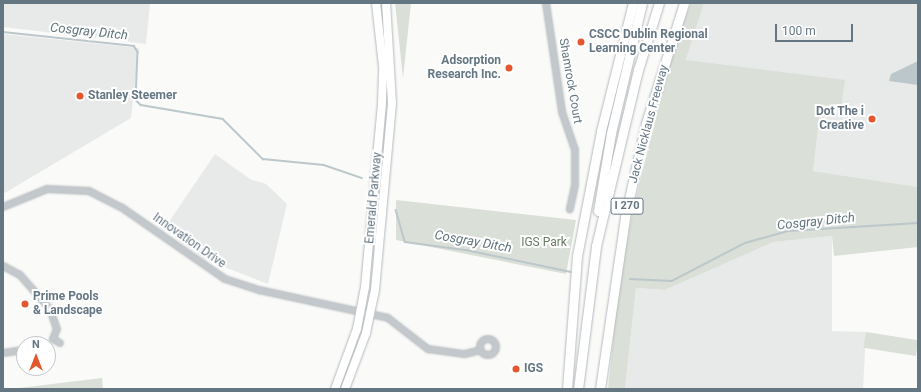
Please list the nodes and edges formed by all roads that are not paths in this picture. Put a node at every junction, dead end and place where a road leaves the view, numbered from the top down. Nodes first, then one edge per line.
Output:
1 (376, 3) edge
2 (386, 3) edge
3 (546, 3) edge
4 (633, 3) edge
5 (642, 3) edge
6 (659, 3) edge
7 (684, 3) edge
8 (3, 207) edge
9 (570, 209) dead end
10 (3, 266) edge
11 (590, 290) junction
12 (361, 313) junction
13 (370, 315) junction
14 (54, 336) edge
15 (56, 341) edge
16 (60, 343) dead end
17 (481, 350) dead end
18 (16, 351) edge
19 (3, 353) edge
20 (335, 389) edge
21 (346, 389) edge
22 (567, 389) edge
23 (578, 389) edge
24 (600, 389) edge

1 - 12 main road, Emerald Parkway
2 - 13 main road, Emerald Parkway
3 - 9 street, Shamrock Court
4 - 22 highway
5 - 11 highway
6 - 11 highway, Jack Nicklaus Freeway / I 270
7 - 24 highway, Jack Nicklaus Freeway / I 270
8 - 12 street, Innovation Drive
10 - 14 street
11 - 23 highway, Jack Nicklaus Freeway / I 270
12 - 13 street, Innovation Drive
12 - 20 main road, Emerald Parkway
13 - 17 street, Innovation Drive
13 - 21 main road, Emerald Parkway
15 - 16 street
18 - 19 street

